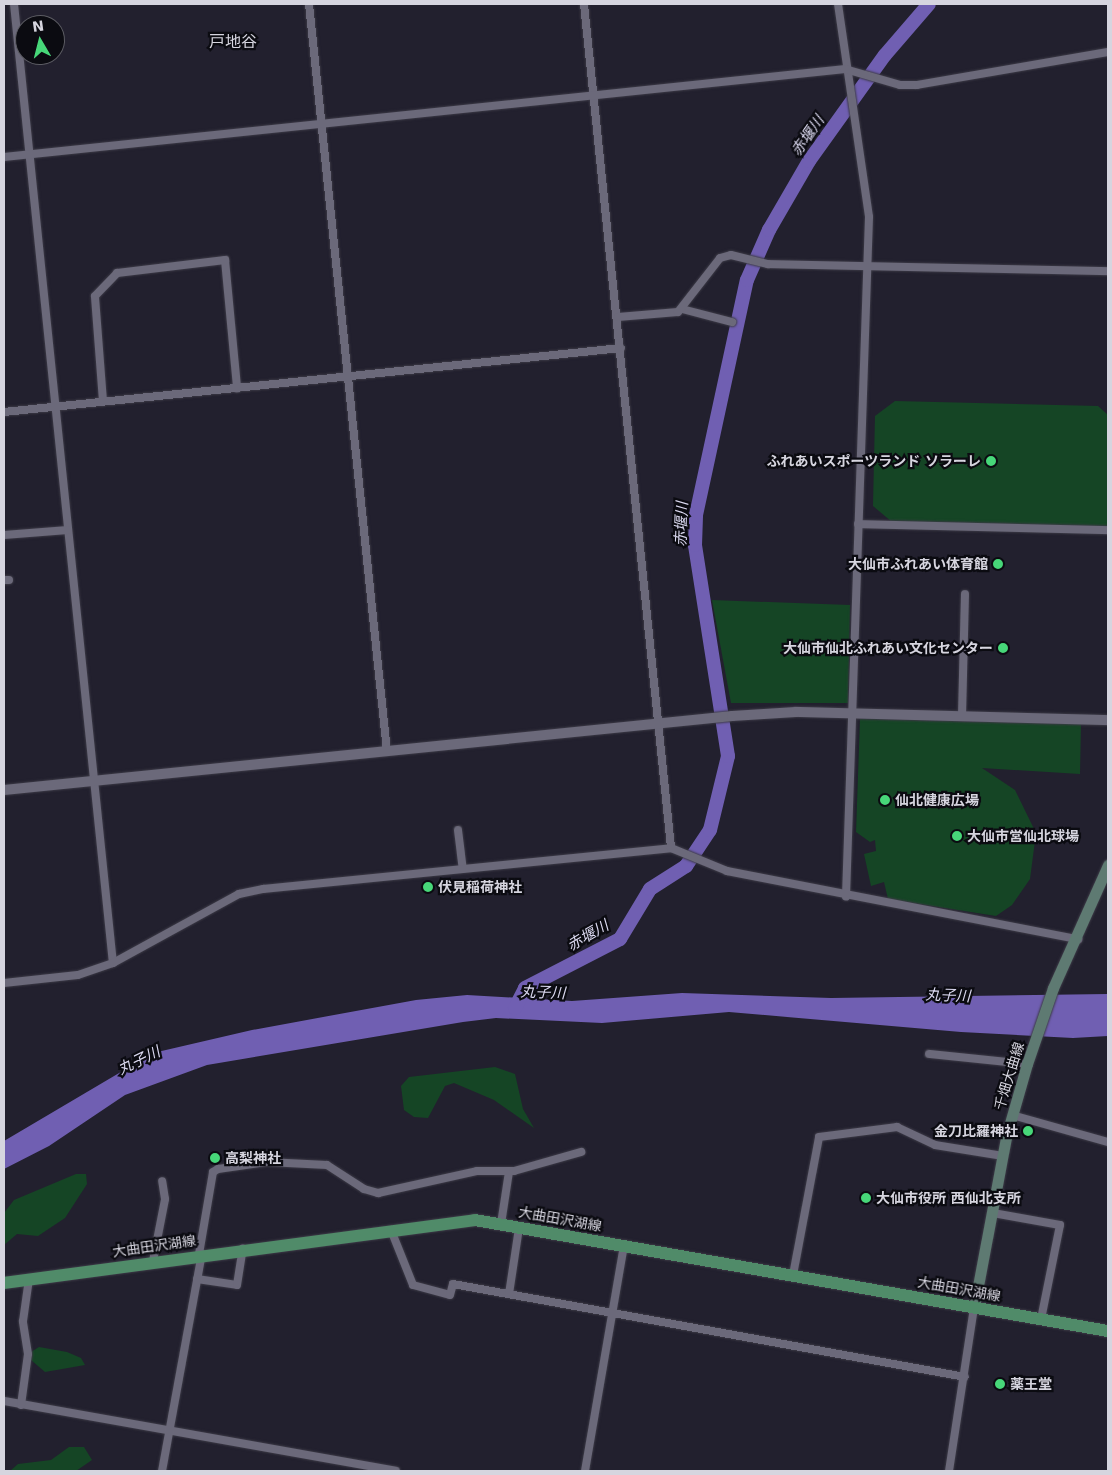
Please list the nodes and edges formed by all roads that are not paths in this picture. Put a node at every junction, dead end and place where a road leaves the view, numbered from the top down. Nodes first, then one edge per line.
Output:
1 (14, 4) edge
2 (308, 4) edge
3 (584, 4) edge
4 (838, 4) edge
5 (1108, 52) edge
6 (845, 69) junction
7 (594, 95) junction
8 (321, 125) junction
9 (30, 155) junction
10 (4, 157) edge
11 (865, 267) junction
12 (1108, 271) edge
13 (682, 310) junction
14 (618, 317) junction
15 (732, 322) dead end
16 (621, 348) junction
17 (347, 376) junction
18 (237, 388) junction
19 (103, 401) junction
20 (56, 406) junction
21 (4, 412) edge
22 (858, 524) junction
23 (68, 530) junction
24 (1108, 530) edge
25 (4, 535) edge
26 (965, 594) dead end
27 (853, 714) junction
28 (962, 716) junction
29 (1108, 720) edge
30 (659, 723) junction
31 (387, 751) junction
32 (94, 781) junction
33 (4, 790) edge
34 (458, 830) dead end
35 (671, 848) junction
36 (1108, 866) edge
37 (463, 869) junction
38 (1105, 886) edge
39 (846, 897) junction
40 (1078, 939) junction
41 (112, 963) junction
42 (4, 983) edge
43 (929, 1054) dead end
44 (1027, 1064) junction
45 (1012, 1115) junction
46 (1108, 1142) edge
47 (581, 1152) dead end
48 (1003, 1156) junction
49 (509, 1172) junction
50 (162, 1181) dead end
51 (993, 1213) junction
52 (501, 1224) junction
53 (390, 1228) junction
54 (519, 1228) junction
55 (624, 1246) junction
56 (243, 1248) junction
57 (200, 1254) junction
58 (153, 1261) junction
59 (792, 1275) junction
60 (28, 1279) junction
61 (197, 1279) junction
62 (4, 1283) edge
63 (509, 1294) junction
64 (974, 1307) junction
65 (612, 1313) junction
66 (1041, 1319) junction
67 (1108, 1331) edge
68 (965, 1377) junction
69 (4, 1401) edge
70 (21, 1405) junction
71 (169, 1432) junction
72 (162, 1471) edge
73 (396, 1471) edge
74 (585, 1471) edge
75 (949, 1471) edge

1 - 9 street
2 - 8 street
3 - 7 street
4 - 6 street
5 - 6 street
6 - 7 street
6 - 11 street
7 - 8 street
7 - 14 street
8 - 9 street
8 - 17 street
9 - 10 street
9 - 20 street
11 - 12 street
11 - 13 street
11 - 22 street
13 - 14 street
13 - 15 street
14 - 16 street
16 - 17 street
16 - 30 street
17 - 18 street
17 - 31 street
18 - 19 street
18 - 19 street
19 - 20 street
20 - 21 street
20 - 23 street
22 - 24 street
22 - 27 street
23 - 25 street
23 - 32 street
26 - 28 street
27 - 28 street
27 - 30 street
27 - 39 street
28 - 29 street
30 - 31 street
30 - 35 street
31 - 32 street
32 - 33 street
32 - 41 street
34 - 37 street
35 - 37 street
35 - 39 street
36 - 38 main road, 千畑大曲線
37 - 41 street
38 - 40 main road, 千畑大曲線
39 - 40 street
40 - 44 main road, 千畑大曲線
41 - 42 street
43 - 44 street
44 - 45 main road, 千畑大曲線
45 - 46 street
45 - 48 main road, 千畑大曲線
47 - 49 street
48 - 51 main road, 千畑大曲線
48 - 59 street
49 - 52 street
49 - 57 street
50 - 58 street
51 - 64 main road, 千畑大曲線
51 - 66 street
52 - 53 main road, 大曲田沢湖線
52 - 54 main road, 大曲田沢湖線
53 - 56 main road, 大曲田沢湖線
53 - 63 street
54 - 55 main road, 大曲田沢湖線
54 - 63 street
55 - 59 main road, 大曲田沢湖線
55 - 65 street
56 - 57 main road, 大曲田沢湖線
56 - 61 street
57 - 58 main road, 大曲田沢湖線
57 - 61 street
58 - 60 main road, 大曲田沢湖線
59 - 64 main road, 大曲田沢湖線
60 - 62 main road, 大曲田沢湖線
60 - 70 street
61 - 71 street
63 - 65 street
64 - 66 main road, 大曲田沢湖線
64 - 68 street
65 - 68 street
65 - 74 street
66 - 67 main road, 大曲田沢湖線
68 - 75 street
69 - 70 street
70 - 71 street
71 - 72 street
71 - 73 street

